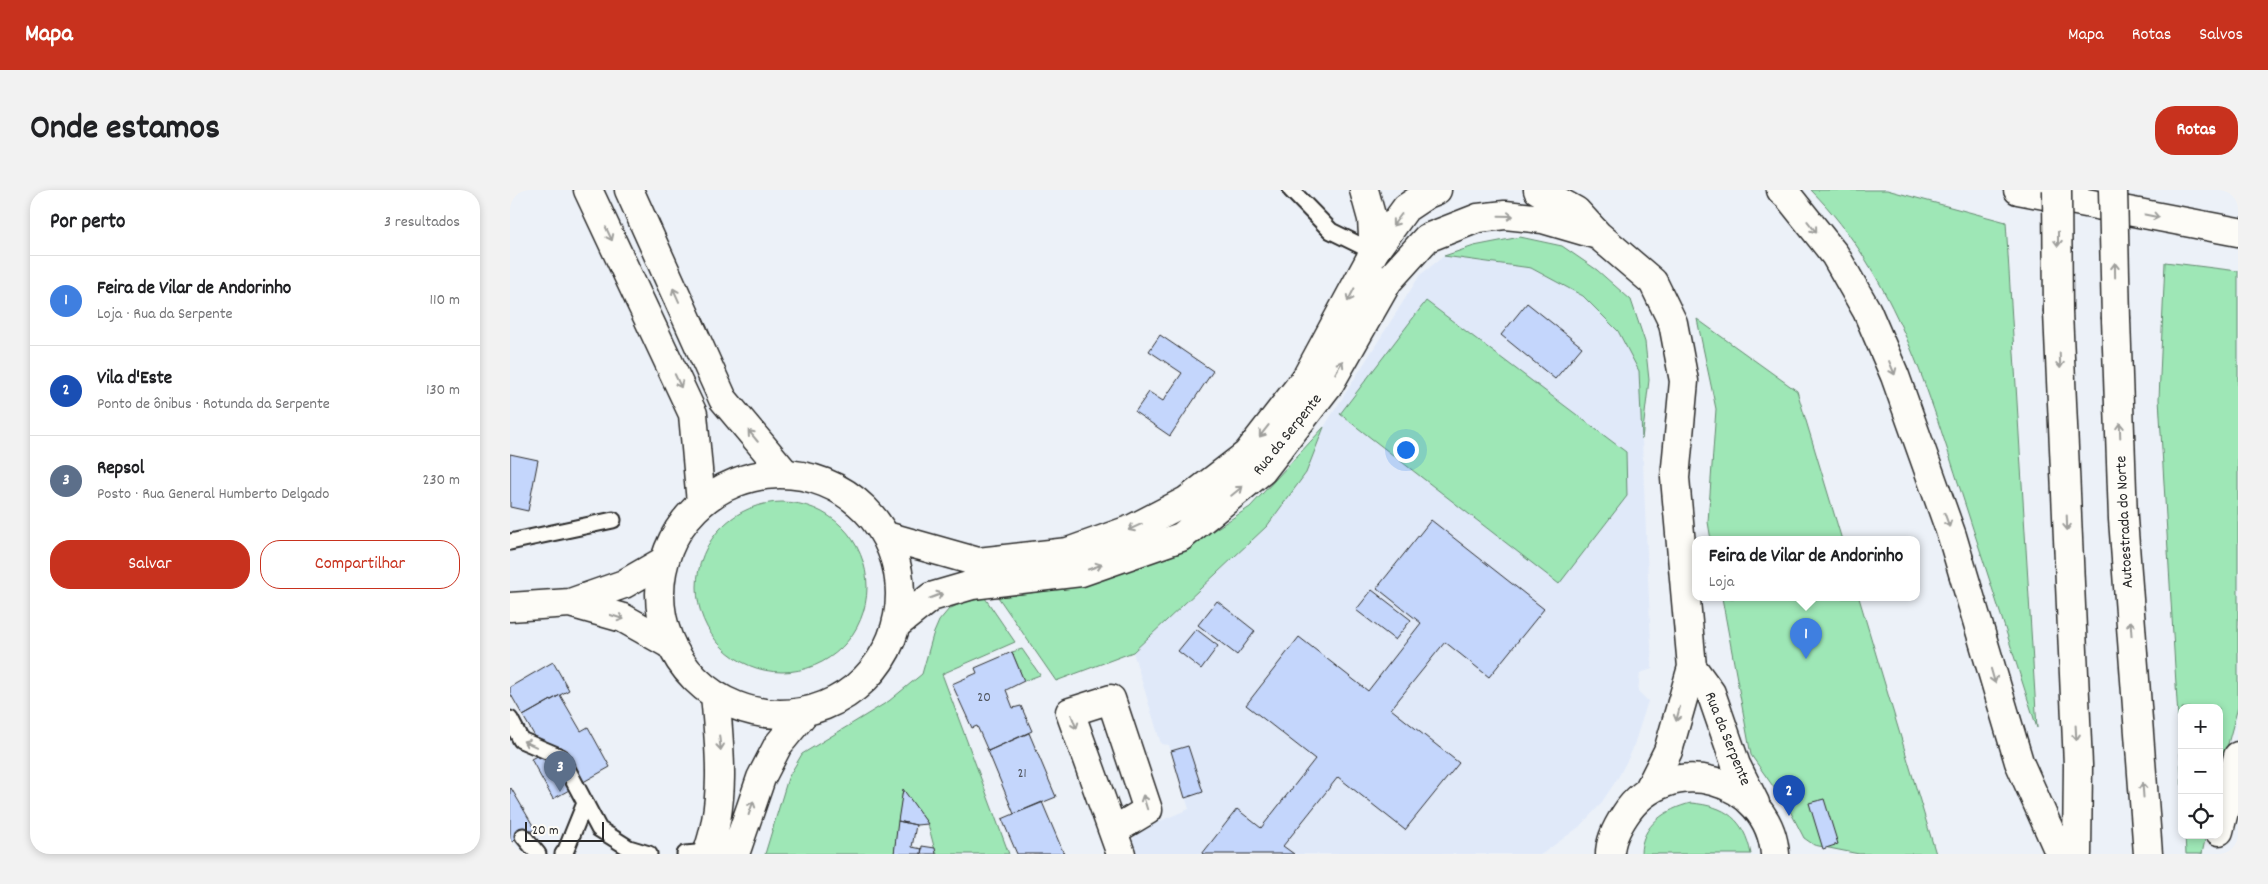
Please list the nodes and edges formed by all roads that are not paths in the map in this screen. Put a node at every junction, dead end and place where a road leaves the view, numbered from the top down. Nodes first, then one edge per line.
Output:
1 (588, 190) edge
2 (629, 190) edge
3 (1291, 190) edge
4 (1364, 190) edge
5 (1538, 190) edge
6 (1781, 190) edge
7 (2018, 190) edge
8 (2057, 190) edge
9 (2113, 190) edge
10 (1429, 191) edge
11 (1478, 218) junction
12 (2238, 232) edge
13 (1598, 236) junction
14 (1426, 238) junction
15 (1374, 252) junction
16 (785, 473) junction
17 (701, 503) junction
18 (613, 520) dead end
19 (886, 536) junction
20 (510, 542) edge
21 (664, 561) junction
22 (570, 603) junction
23 (510, 607) edge
24 (897, 624) junction
25 (671, 645) junction
26 (1692, 667) junction
27 (715, 695) junction
28 (806, 711) junction
29 (512, 726) edge
30 (2238, 756) edge
31 (1648, 791) junction
32 (585, 803) junction
33 (1760, 812) junction
34 (2223, 815) edge
35 (1616, 828) junction
36 (523, 836) dead end
37 (2218, 839) edge
38 (1780, 850) edge
39 (709, 853) edge
40 (538, 854) edge
41 (562, 854) edge
42 (649, 854) edge
43 (1594, 854) edge
44 (1610, 854) edge
45 (2060, 854) edge
46 (2077, 854) edge
47 (2148, 854) edge
48 (2216, 854) edge

1 -> 17 main road
16 -> 2 main road
3 - 15 lane
4 - 15 main road
5 - 13 main road, Rua da Serpente
6 -> 45 main road
7 -> 12 main road
8 -> 46 main road, bridge
47 -> 9 main road, Autoestrada do Norte, bridge
10 - 11 main road
10 - 14 main road
10 -> 15 main road, Rua da Serpente
11 -> 13 main road, Rua da Serpente
11 - 14 main road, Rua da Serpente
13 - 26 main road, Rua da Serpente
24 -> 14 main road, Rua da Serpente
15 -> 19 main road, Rua da Serpente
16 - 17 main road
16 - 19 main road
17 - 21 main road
18 - 20 lane
19 - 24 main road
21 - 22 main road
21 - 25 main road
22 - 23 main road
22 -> 25 main road
24 - 28 main road
25 - 27 main road
26 -> 31 main road, Rua da Serpente
26 - 33 main road, Rua da Serpente
27 - 28 main road
27 -> 39 main road
39 -> 28 main road
32 -> 29 lane
30 - 34 main road
31 - 33 main road
31 - 35 main road
32 - 41 lane
32 - 42 lane
33 - 38 main road, Rua da Serpente
35 - 43 main road
35 - 44 main road
36 - 40 lane
37 - 48 main road

